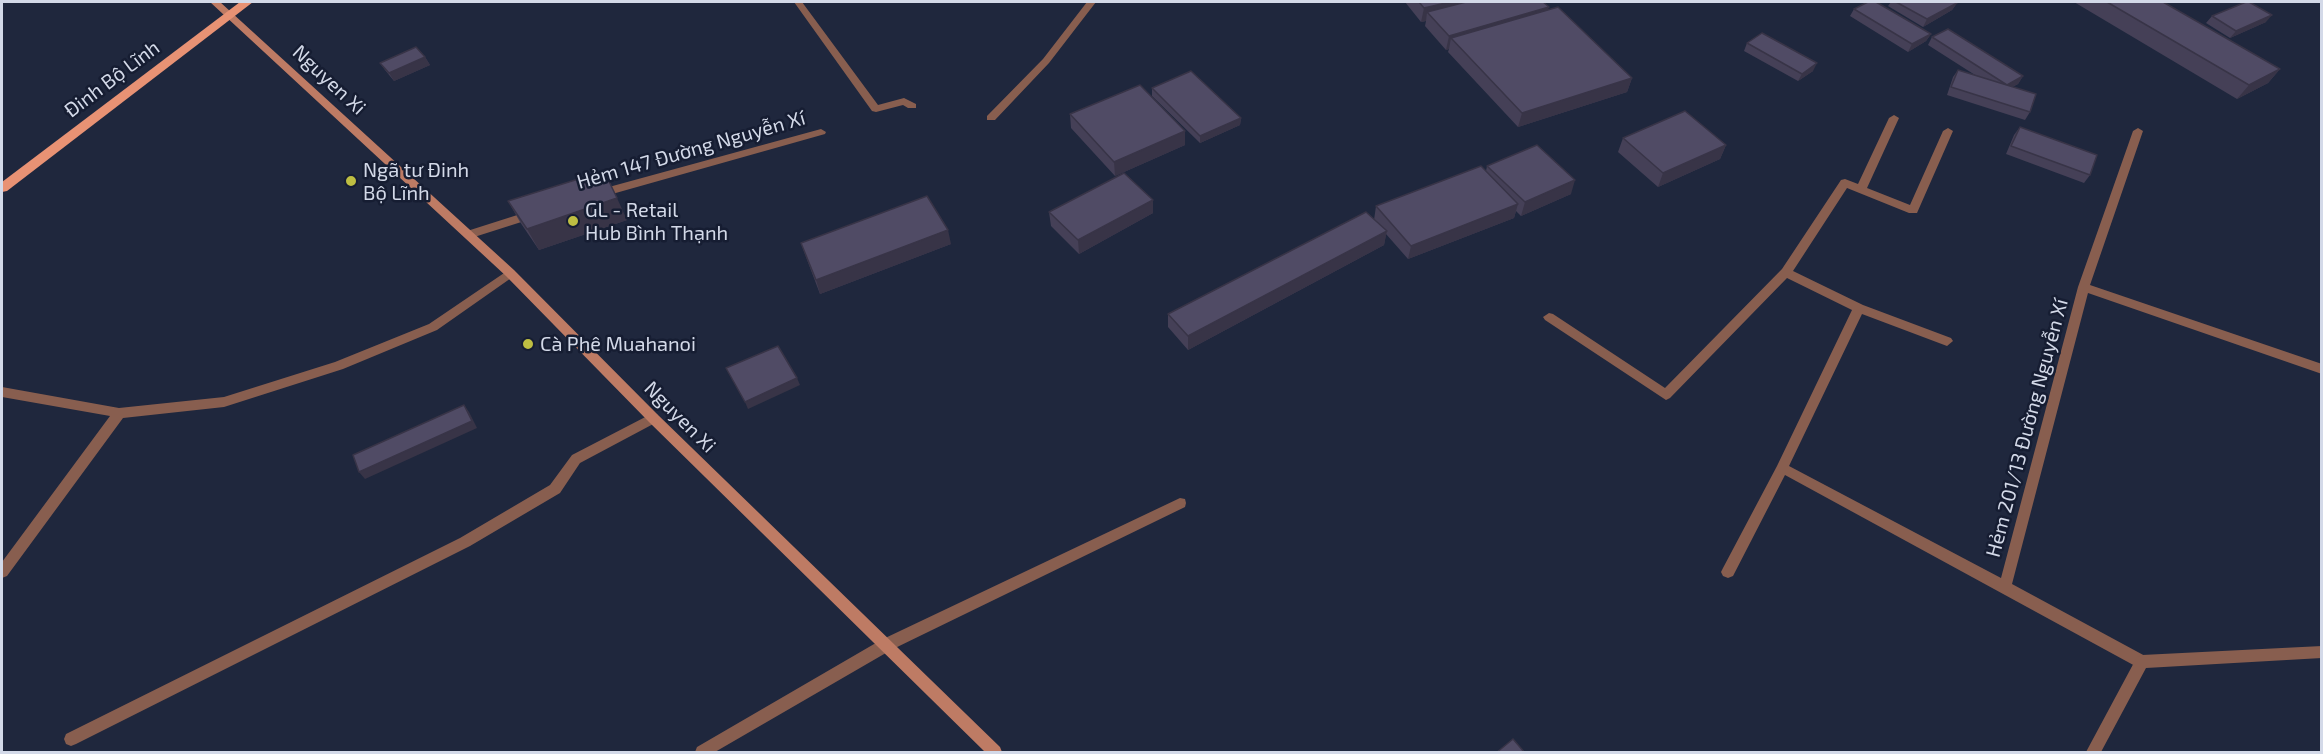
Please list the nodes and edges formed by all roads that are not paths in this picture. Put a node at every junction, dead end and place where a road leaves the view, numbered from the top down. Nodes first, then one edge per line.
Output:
1 (215, 2) edge
2 (246, 2) edge
3 (798, 2) edge
4 (1091, 2) edge
5 (229, 15) junction
6 (912, 106) dead end
7 (991, 118) dead end
8 (1894, 118) dead end
9 (2138, 130) dead end
10 (1948, 131) dead end
11 (821, 132) dead end
12 (2, 188) edge
13 (1861, 189) junction
14 (586, 197) edge
15 (543, 211) edge
16 (468, 235) junction
17 (1786, 272) junction
18 (510, 273) junction
19 (2084, 287) junction
20 (1858, 308) junction
21 (1550, 317) dead end
22 (1947, 341) dead end
23 (2322, 369) edge
24 (2, 392) edge
25 (119, 413) junction
26 (653, 418) junction
27 (1782, 468) junction
28 (1180, 503) dead end
29 (2, 572) edge
30 (1728, 572) dead end
31 (2005, 587) junction
32 (886, 645) junction
33 (2322, 652) edge
34 (2142, 662) junction
35 (71, 739) dead end
36 (702, 753) edge
37 (995, 753) edge
38 (2093, 753) edge

1 - 5 main road, Nguyen Xi
2 - 5 main road, Đinh Bộ Lĩnh
3 - 6 street
4 - 7 street
5 - 12 main road, Đinh Bộ Lĩnh
5 - 16 main road, Nguyen Xi
8 - 13 street
9 - 19 street, Hẻm 201/13 Đường Nguyễn Xí
10 - 13 street
11 - 14 street, Hẻm 147 Đường Nguyễn Xí
13 - 17 street
15 - 16 street
16 - 18 main road, Nguyen Xi
17 - 20 street
17 - 21 street
18 - 25 street
18 - 26 main road, Nguyen Xi
19 - 23 street
19 - 31 street, Hẻm 201/13 Đường Nguyễn Xí
20 - 22 street
20 - 27 street
24 - 25 street
25 - 29 street
26 - 32 main road, Nguyen Xi
26 - 35 street
27 - 30 street
27 - 31 street
28 - 32 street
31 - 34 street, Hẻm 201/13 Đường Nguyễn Xí
32 - 36 street
32 - 37 main road, Nguyen Xi
33 - 34 street
34 - 38 street

